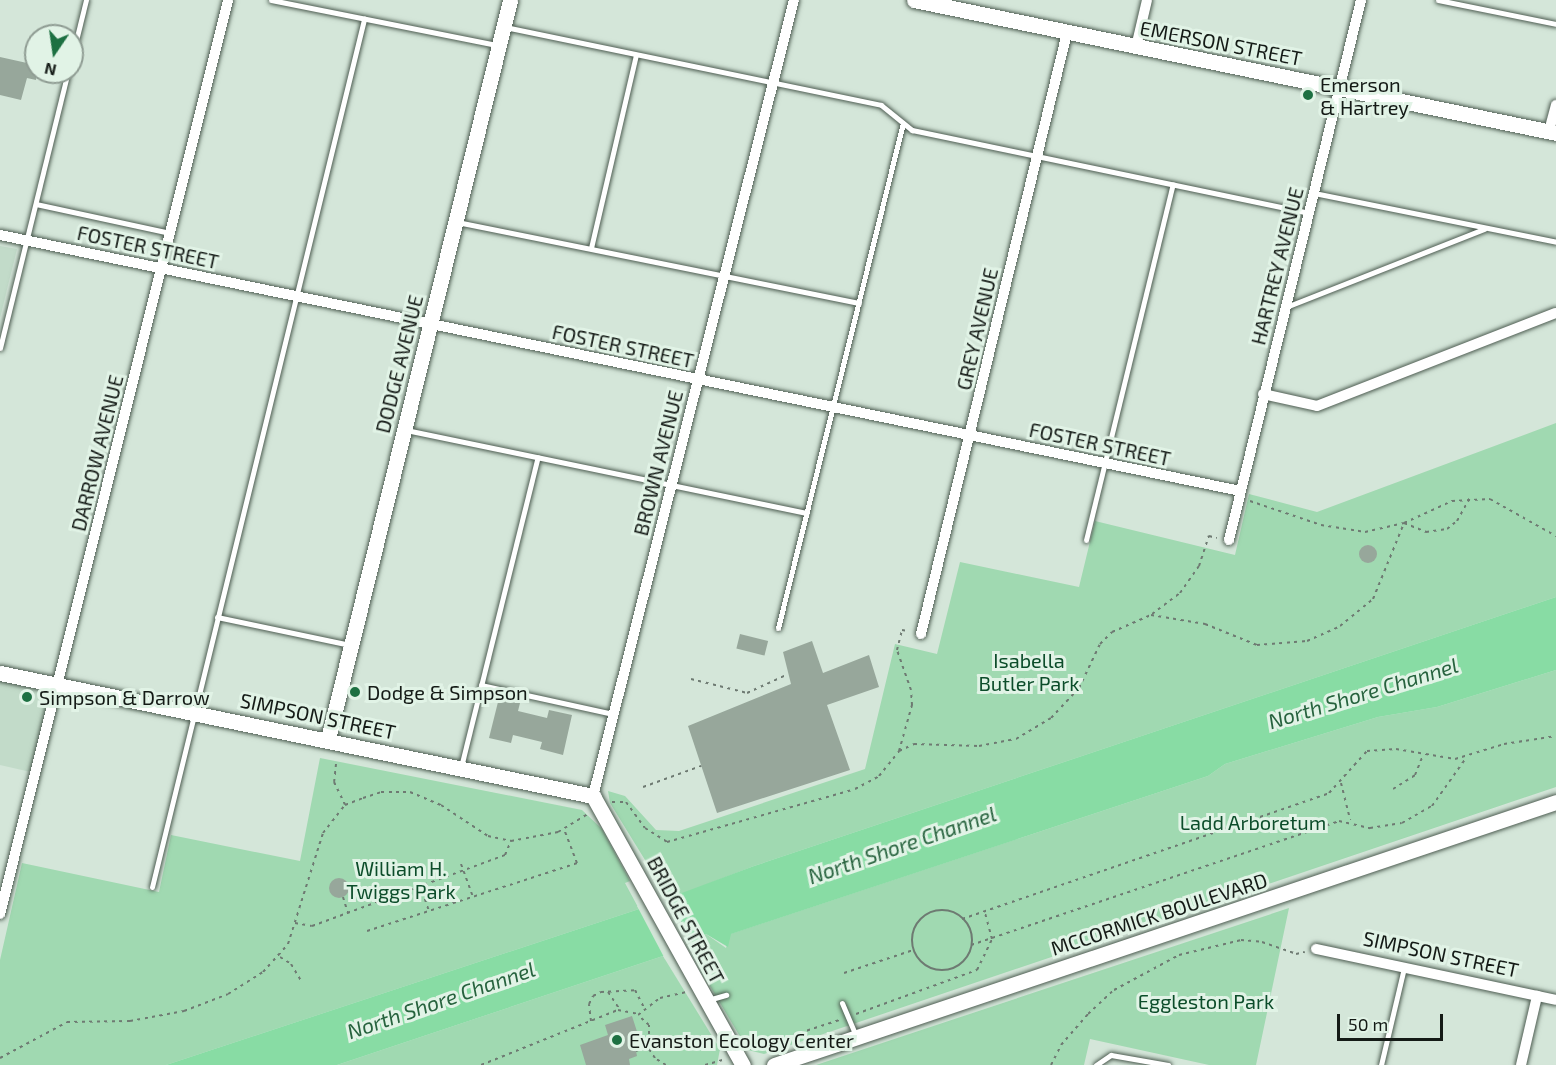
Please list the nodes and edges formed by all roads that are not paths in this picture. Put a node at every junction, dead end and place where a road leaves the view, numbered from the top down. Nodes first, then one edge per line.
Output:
1 (86, 0) edge
2 (228, 0) edge
3 (271, 0) edge
4 (510, 0) edge
5 (795, 0) edge
6 (914, 0) edge
7 (1148, 0) edge
8 (1361, 0) edge
9 (1438, 0) edge
10 (937, 2) edge
11 (1472, 3) edge
12 (364, 19) junction
13 (80, 24) edge
14 (1556, 24) edge
15 (504, 27) junction
16 (1067, 33) junction
17 (499, 46) junction
18 (1136, 47) junction
19 (636, 55) junction
20 (773, 83) junction
21 (65, 84) edge
22 (1339, 88) junction
23 (1556, 105) edge
24 (903, 123) junction
25 (1553, 132) edge
26 (1037, 156) junction
27 (1173, 184) junction
28 (1314, 194) junction
29 (36, 204) junction
30 (1309, 213) junction
31 (456, 221) junction
32 (1485, 228) junction
33 (170, 233) junction
34 (0, 236) edge
35 (27, 241) junction
36 (1556, 242) edge
37 (591, 248) junction
38 (162, 268) junction
39 (725, 275) junction
40 (296, 296) junction
41 (859, 303) junction
42 (1285, 307) junction
43 (1556, 313) edge
44 (430, 325) junction
45 (0, 348) edge
46 (698, 380) junction
47 (1263, 394) junction
48 (833, 407) junction
49 (405, 429) junction
50 (970, 435) junction
51 (538, 457) junction
52 (1105, 463) junction
53 (671, 485) junction
54 (1240, 491) junction
55 (807, 513) junction
56 (1086, 540) dead end
57 (1228, 540) road end
58 (217, 617) junction
59 (778, 628) dead end
60 (921, 633) road end
61 (351, 645) junction
62 (0, 673) edge
63 (57, 685) junction
64 (482, 685) junction
65 (194, 712) junction
66 (613, 714) junction
67 (328, 739) junction
68 (461, 767) junction
69 (592, 796) junction
70 (1556, 802) edge
71 (152, 887) dead end
72 (0, 914) edge
73 (1316, 949) road end
74 (1404, 968) junction
75 (726, 994) dead end
76 (1538, 996) junction
77 (1556, 1000) edge
78 (706, 1001) junction
79 (842, 1003) dead end
80 (857, 1037) junction
81 (743, 1065) edge
82 (774, 1065) edge
83 (1096, 1065) edge
84 (1168, 1065) edge
85 (1381, 1065) edge
86 (1521, 1065) edge

1 - 13 lane
2 - 33 street, DARROW AVENUE
3 - 12 lane
4 - 15 street, DODGE AVENUE
5 - 20 street, BROWN AVENUE
6 - 10 street, EMERSON STREET
7 - 18 street
8 - 22 street, HARTREY AVENUE
9 - 11 lane
10 - 16 street, EMERSON STREET
11 - 14 lane
12 - 17 lane
12 - 40 lane
15 - 17 street, DODGE AVENUE
15 - 19 lane
16 - 18 street, EMERSON STREET
16 - 26 street, GREY AVENUE
17 - 31 street, DODGE AVENUE
18 - 22 street, EMERSON STREET
19 - 20 lane
19 - 37 lane
20 - 24 lane
20 - 39 street, BROWN AVENUE
21 - 29 lane
22 - 25 street, EMERSON STREET
22 - 28 street, HARTREY AVENUE
23 - 25 street
24 - 26 lane
24 - 41 lane
26 - 27 lane
26 - 50 street, GREY AVENUE
27 - 30 lane
27 - 52 lane
28 - 30 street, HARTREY AVENUE
28 - 32 lane
29 - 33 lane
29 - 35 lane
30 - 42 street, HARTREY AVENUE
31 - 37 lane
31 - 44 street, DODGE AVENUE
32 - 36 lane
32 - 42 lane
33 - 38 street, DARROW AVENUE
34 - 35 street, FOSTER STREET
35 - 38 street, FOSTER STREET
35 - 45 lane
37 - 39 lane
38 - 40 street, FOSTER STREET
38 - 63 street, DARROW AVENUE
39 - 41 lane
39 - 46 street, BROWN AVENUE
40 - 44 street, FOSTER STREET
40 - 58 lane
41 - 48 lane
42 - 47 street, HARTREY AVENUE
43 - 47 street
44 - 46 street, FOSTER STREET
44 - 49 street, DODGE AVENUE
46 - 48 street, FOSTER STREET
46 - 53 street, BROWN AVENUE
47 - 54 street, HARTREY AVENUE
48 - 50 street, FOSTER STREET
48 - 55 lane
49 - 51 lane
49 - 61 street, DODGE AVENUE
50 - 52 street, FOSTER STREET
50 - 60 street, GREY AVENUE
51 - 53 lane
51 - 64 lane
52 - 54 street, FOSTER STREET
52 - 56 lane
53 - 55 lane
53 - 66 street, BROWN AVENUE
54 - 57 street, HARTREY AVENUE
55 - 59 lane
58 - 61 lane
58 - 65 lane
61 - 67 street, DODGE AVENUE
62 - 63 street, SIMPSON STREET
63 - 65 street, SIMPSON STREET
63 - 72 street, DARROW AVENUE
64 - 66 lane
64 - 68 lane
65 - 67 street, SIMPSON STREET
65 - 71 lane
66 - 69 street, BROWN AVENUE
67 - 68 street, SIMPSON STREET
68 - 69 street, SIMPSON STREET
69 - 78 street, BRIDGE STREET
70 - 80 street, MCCORMICK BOULEVARD
73 - 74 street, SIMPSON STREET
74 - 76 street, SIMPSON STREET
74 - 85 lane
75 - 78 lane
76 - 77 street, SIMPSON STREET
76 - 86 street
78 - 81 street, BRIDGE STREET
79 - 80 lane
80 - 82 street, MCCORMICK BOULEVARD
83 - 84 lane

